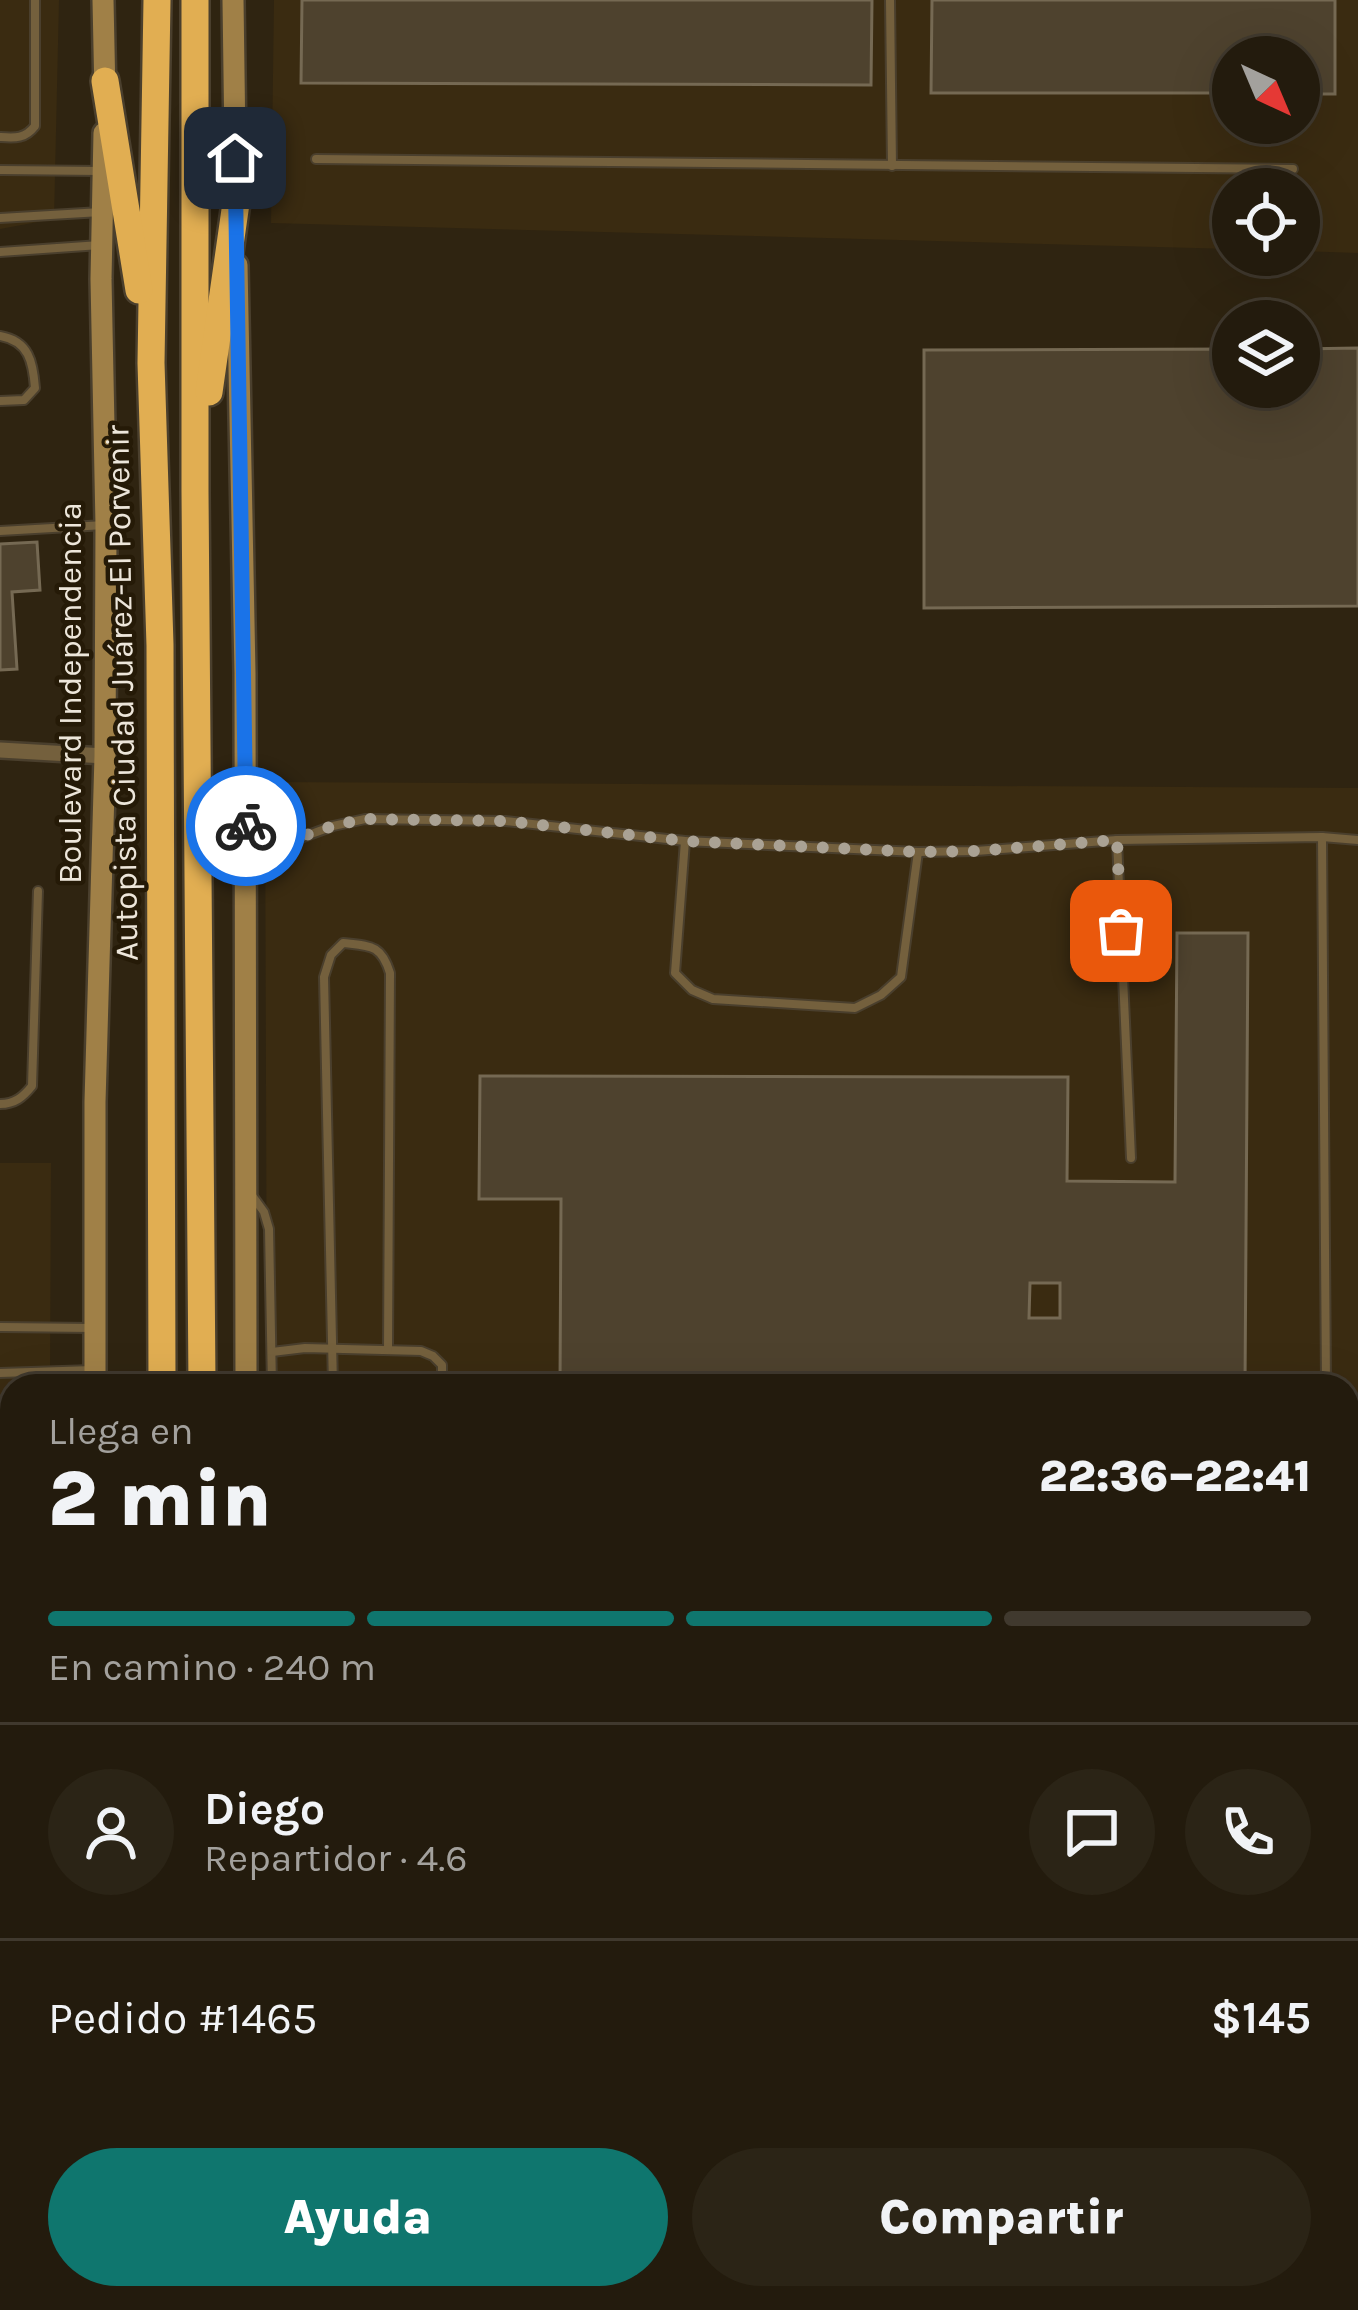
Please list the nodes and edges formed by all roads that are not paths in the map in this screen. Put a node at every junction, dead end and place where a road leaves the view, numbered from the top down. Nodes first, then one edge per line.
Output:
1 (35, 0) edge
2 (103, 0) edge
3 (157, 0) edge
4 (195, 0) edge
5 (233, 0) edge
6 (890, 0) edge
7 (105, 81) junction
8 (0, 137) edge
9 (316, 159) dead end
10 (892, 166) junction
11 (1212, 168) edge
12 (0, 170) edge
13 (103, 171) junction
14 (236, 203) junction
15 (103, 212) junction
16 (0, 218) edge
17 (102, 245) junction
18 (0, 252) edge
19 (0, 336) edge
20 (151, 363) junction
21 (0, 401) edge
22 (195, 491) junction
23 (106, 525) junction
24 (0, 531) edge
25 (0, 750) edge
26 (106, 757) junction
27 (1322, 837) junction
28 (1117, 840) junction
29 (1358, 840) edge
30 (685, 841) junction
31 (918, 852) junction
32 (246, 865) junction
33 (38, 891) dead end
34 (0, 1104) edge
35 (1131, 1158) dead end
36 (247, 1188) junction
37 (0, 1328) edge
38 (93, 1328) junction
39 (334, 1348) junction
40 (388, 1350) junction
41 (272, 1352) junction
42 (95, 1374) edge
43 (162, 1374) edge
44 (202, 1374) edge
45 (246, 1374) edge
46 (272, 1374) edge
47 (333, 1374) edge
48 (442, 1374) edge
49 (1326, 1374) edge

1 - 8 lane
2 - 7 main road, Boulevard Independencia
3 - 20 highway, Autopista Ciudad Juárez-El Porvenir
4 - 22 highway
5 - 14 main road
6 - 10 lane
7 - 13 main road, Boulevard Independencia
7 - 20 highway
9 - 10 lane
10 - 11 lane
12 - 13 lane
13 - 15 main road, Boulevard Independencia
14 - 22 highway
14 - 32 main road
15 - 16 lane
15 - 17 main road, Boulevard Independencia
17 - 18 lane
17 - 23 main road, Boulevard Independencia
19 - 21 lane
20 - 43 highway, Autopista Ciudad Juárez-El Porvenir
22 - 44 highway
23 - 24 lane
23 - 26 main road, Boulevard Independencia
25 - 26 street
26 - 38 main road, Boulevard Independencia
27 - 28 lane
27 - 29 lane
27 - 49 lane
28 - 31 lane
28 - 35 lane
30 - 31 lane
30 - 31 lane
30 - 32 lane
32 - 36 main road
33 - 34 lane
36 - 41 lane
36 - 45 main road
37 - 38 lane
38 - 42 main road, Boulevard Independencia
39 - 40 lane
39 - 40 lane
39 - 41 lane
39 - 47 lane
40 - 48 lane
41 - 46 lane

